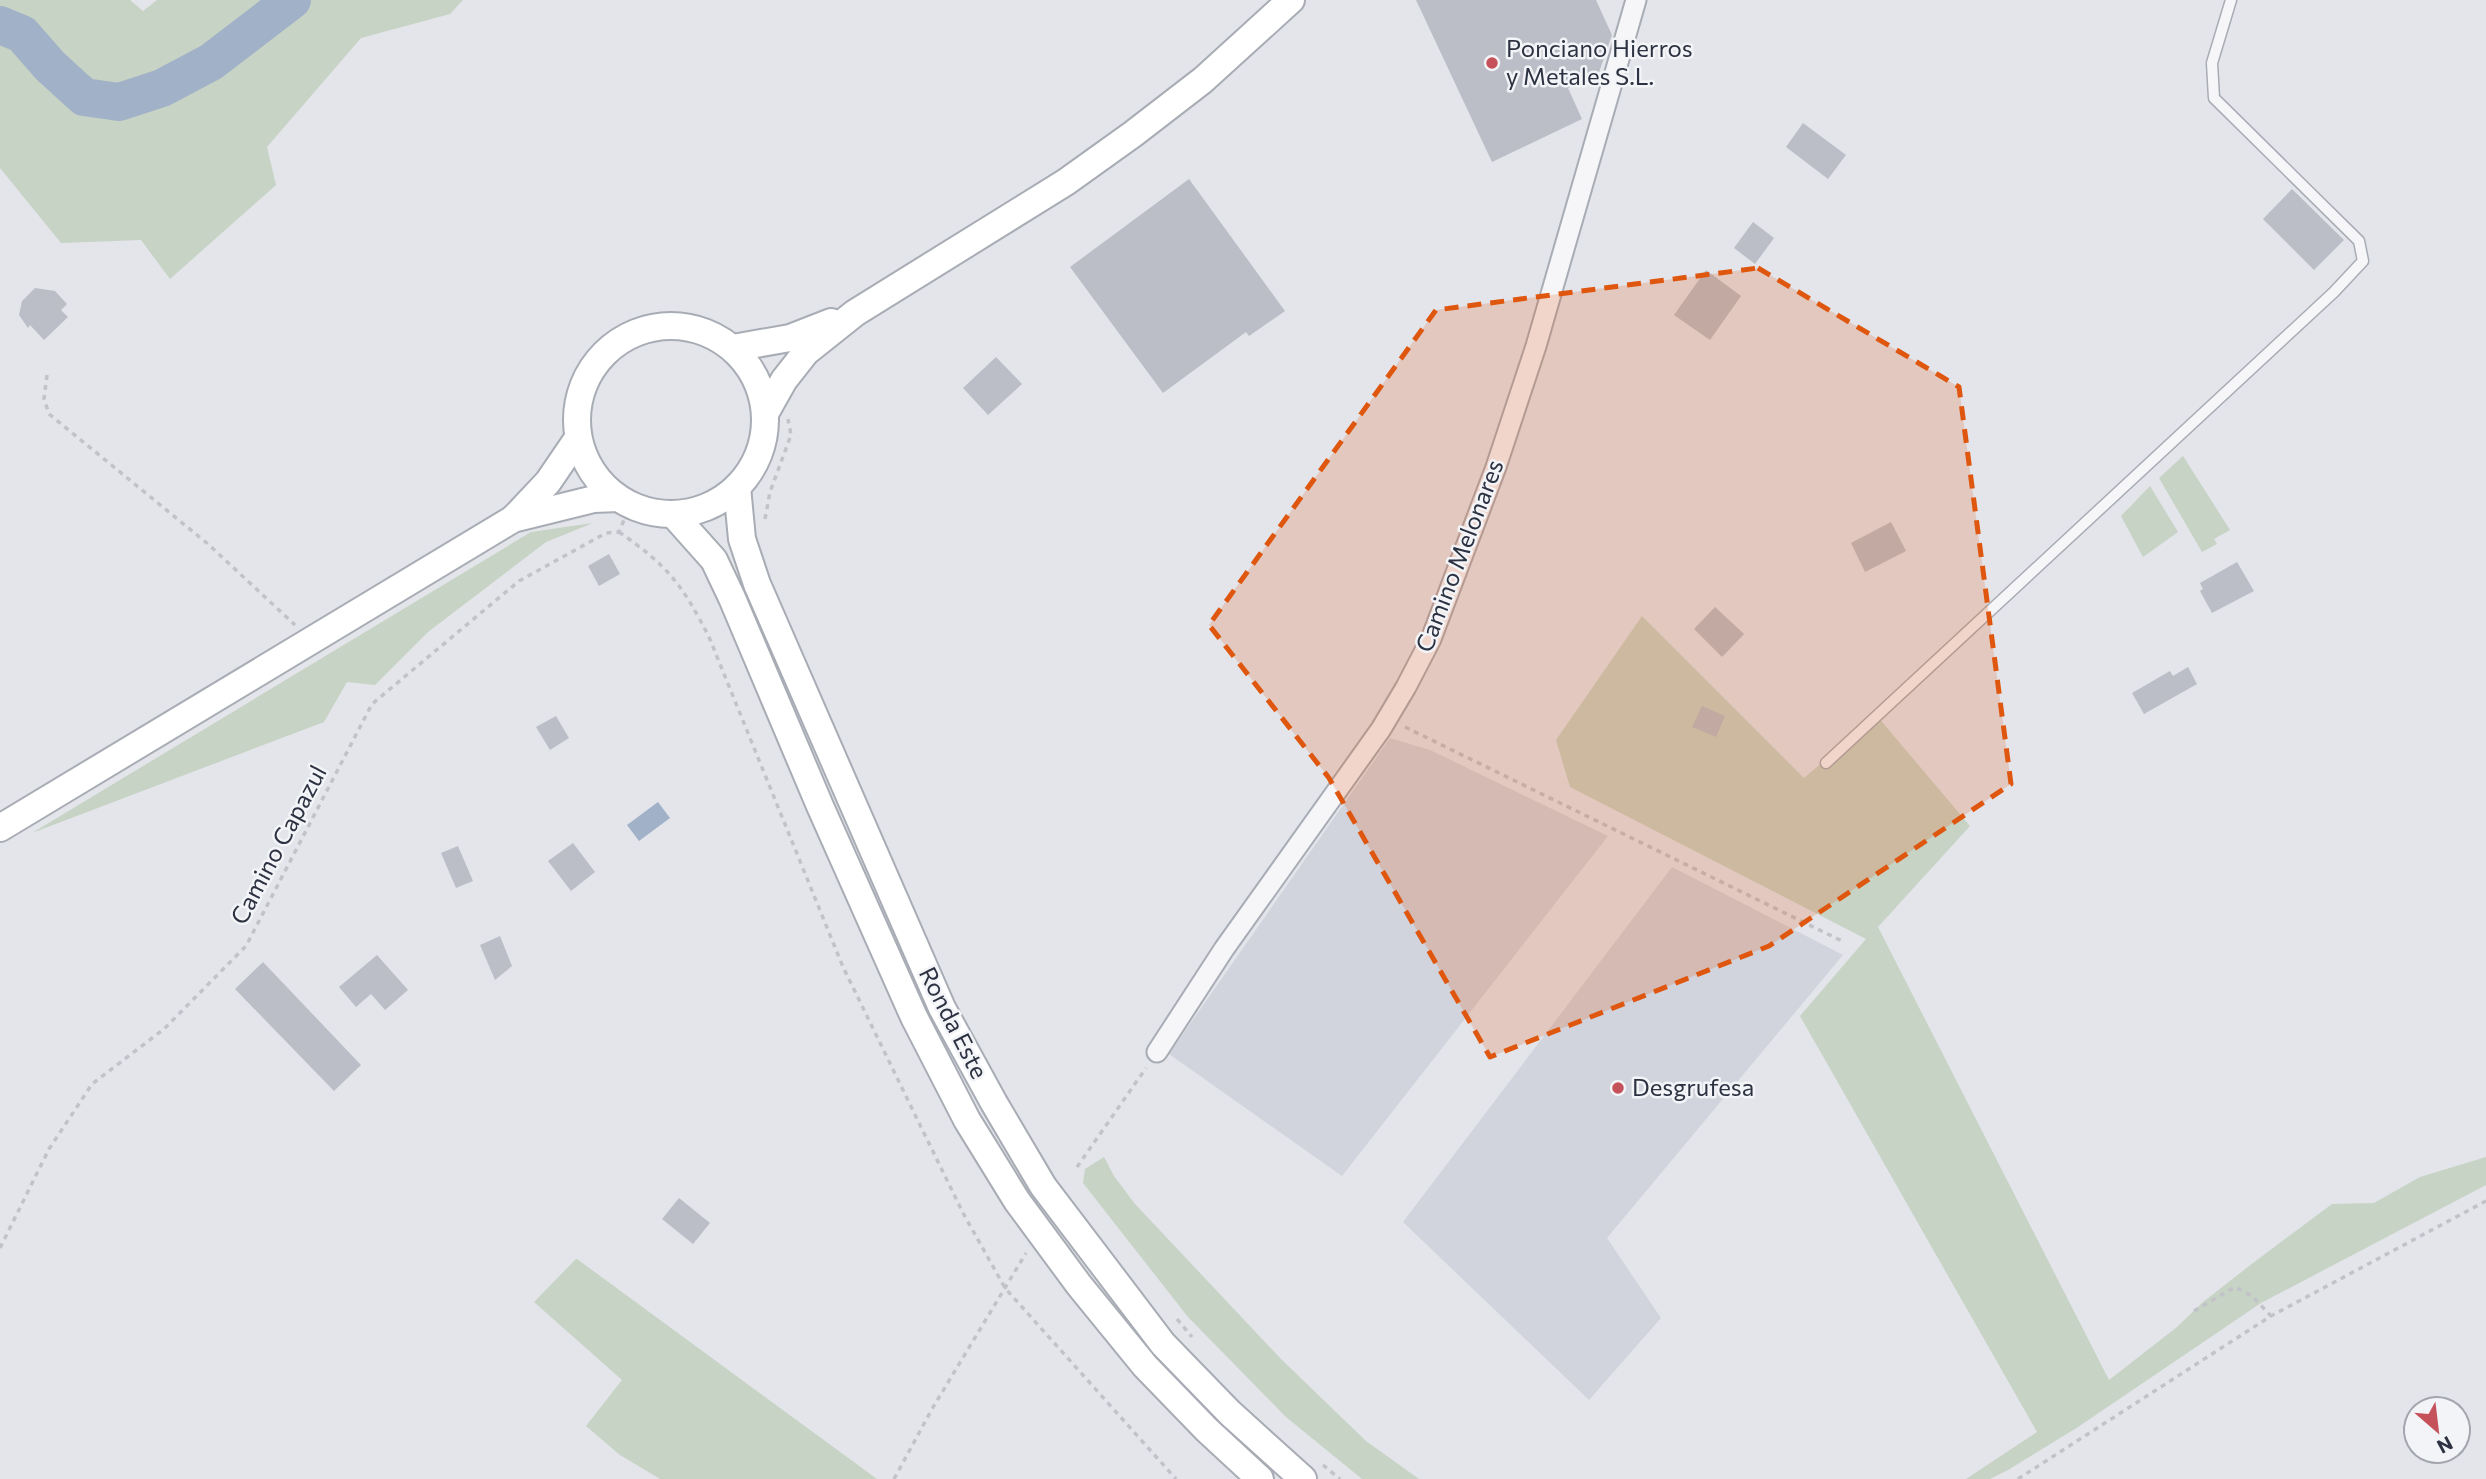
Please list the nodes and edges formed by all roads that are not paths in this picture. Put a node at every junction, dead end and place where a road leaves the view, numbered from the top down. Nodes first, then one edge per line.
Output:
1 (1291, 0) edge
2 (1636, 0) edge
3 (2231, 0) edge
4 (855, 313) junction
5 (733, 348) junction
6 (770, 405) junction
7 (578, 438) junction
8 (737, 487) junction
9 (624, 501) junction
10 (673, 514) junction
11 (513, 519) junction
12 (1826, 762) dead end
13 (0, 828) edge
14 (1157, 1052) road end
15 (1313, 1472) edge
16 (1261, 1479) edge

1 - 4 main road
2 - 14 street, Camino Melonares
3 - 12 lane
4 - 5 main road
4 - 6 main road
5 - 6 main road
5 - 7 main road
6 - 8 main road
7 - 9 main road
7 - 11 main road
8 - 10 main road
8 - 15 main road, Ronda Este
9 - 10 main road
9 - 11 main road
10 - 16 main road, Ronda Este
11 - 13 main road

